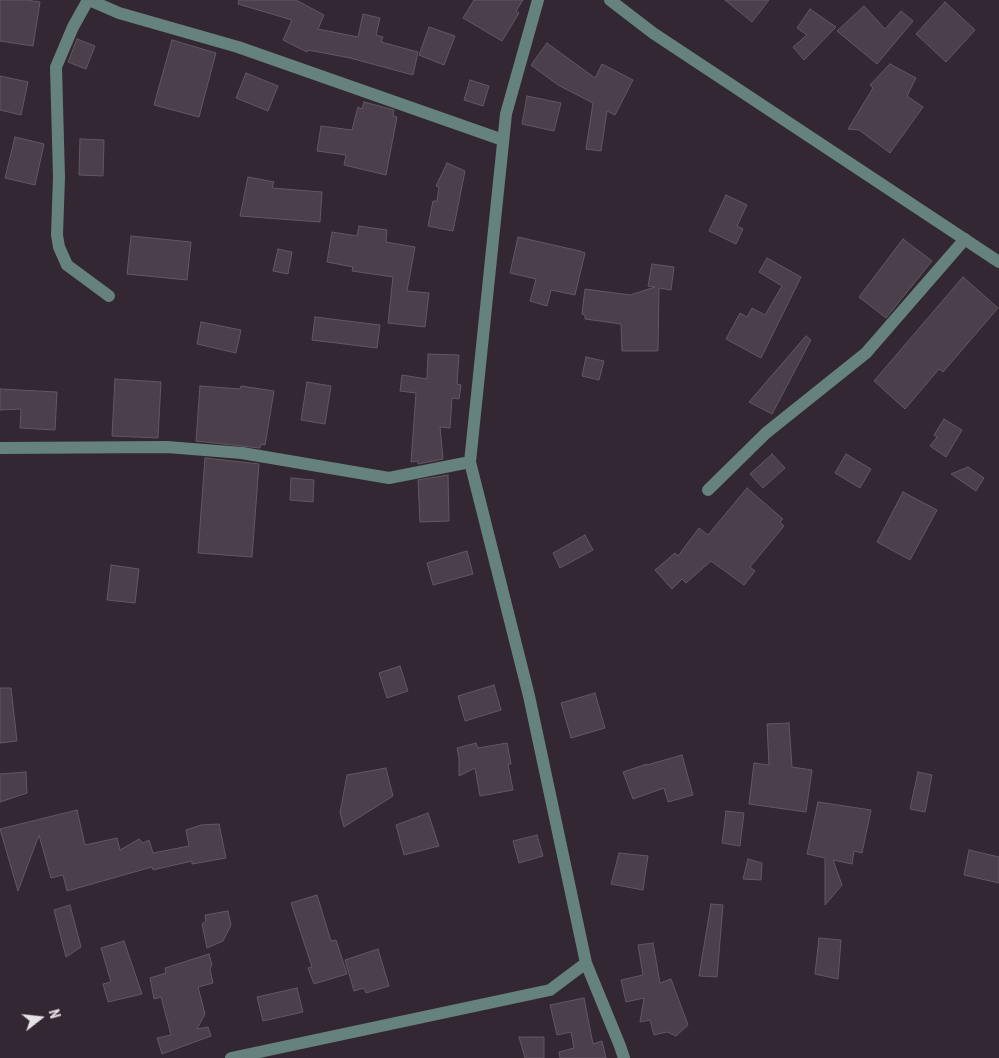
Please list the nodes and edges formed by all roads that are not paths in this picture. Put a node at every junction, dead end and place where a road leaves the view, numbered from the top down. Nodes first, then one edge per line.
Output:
1 (89, 0) edge
2 (538, 0) edge
3 (610, 0) edge
4 (503, 140) junction
5 (965, 239) junction
6 (999, 262) edge
7 (109, 296) dead end
8 (0, 448) edge
9 (470, 462) junction
10 (708, 490) dead end
11 (586, 963) junction
12 (231, 1058) edge
13 (624, 1058) edge

1 - 4 street
1 - 7 street
2 - 4 street
3 - 5 street
4 - 9 street
5 - 6 street
5 - 10 street
8 - 9 street
9 - 11 street
11 - 12 street
11 - 13 street

